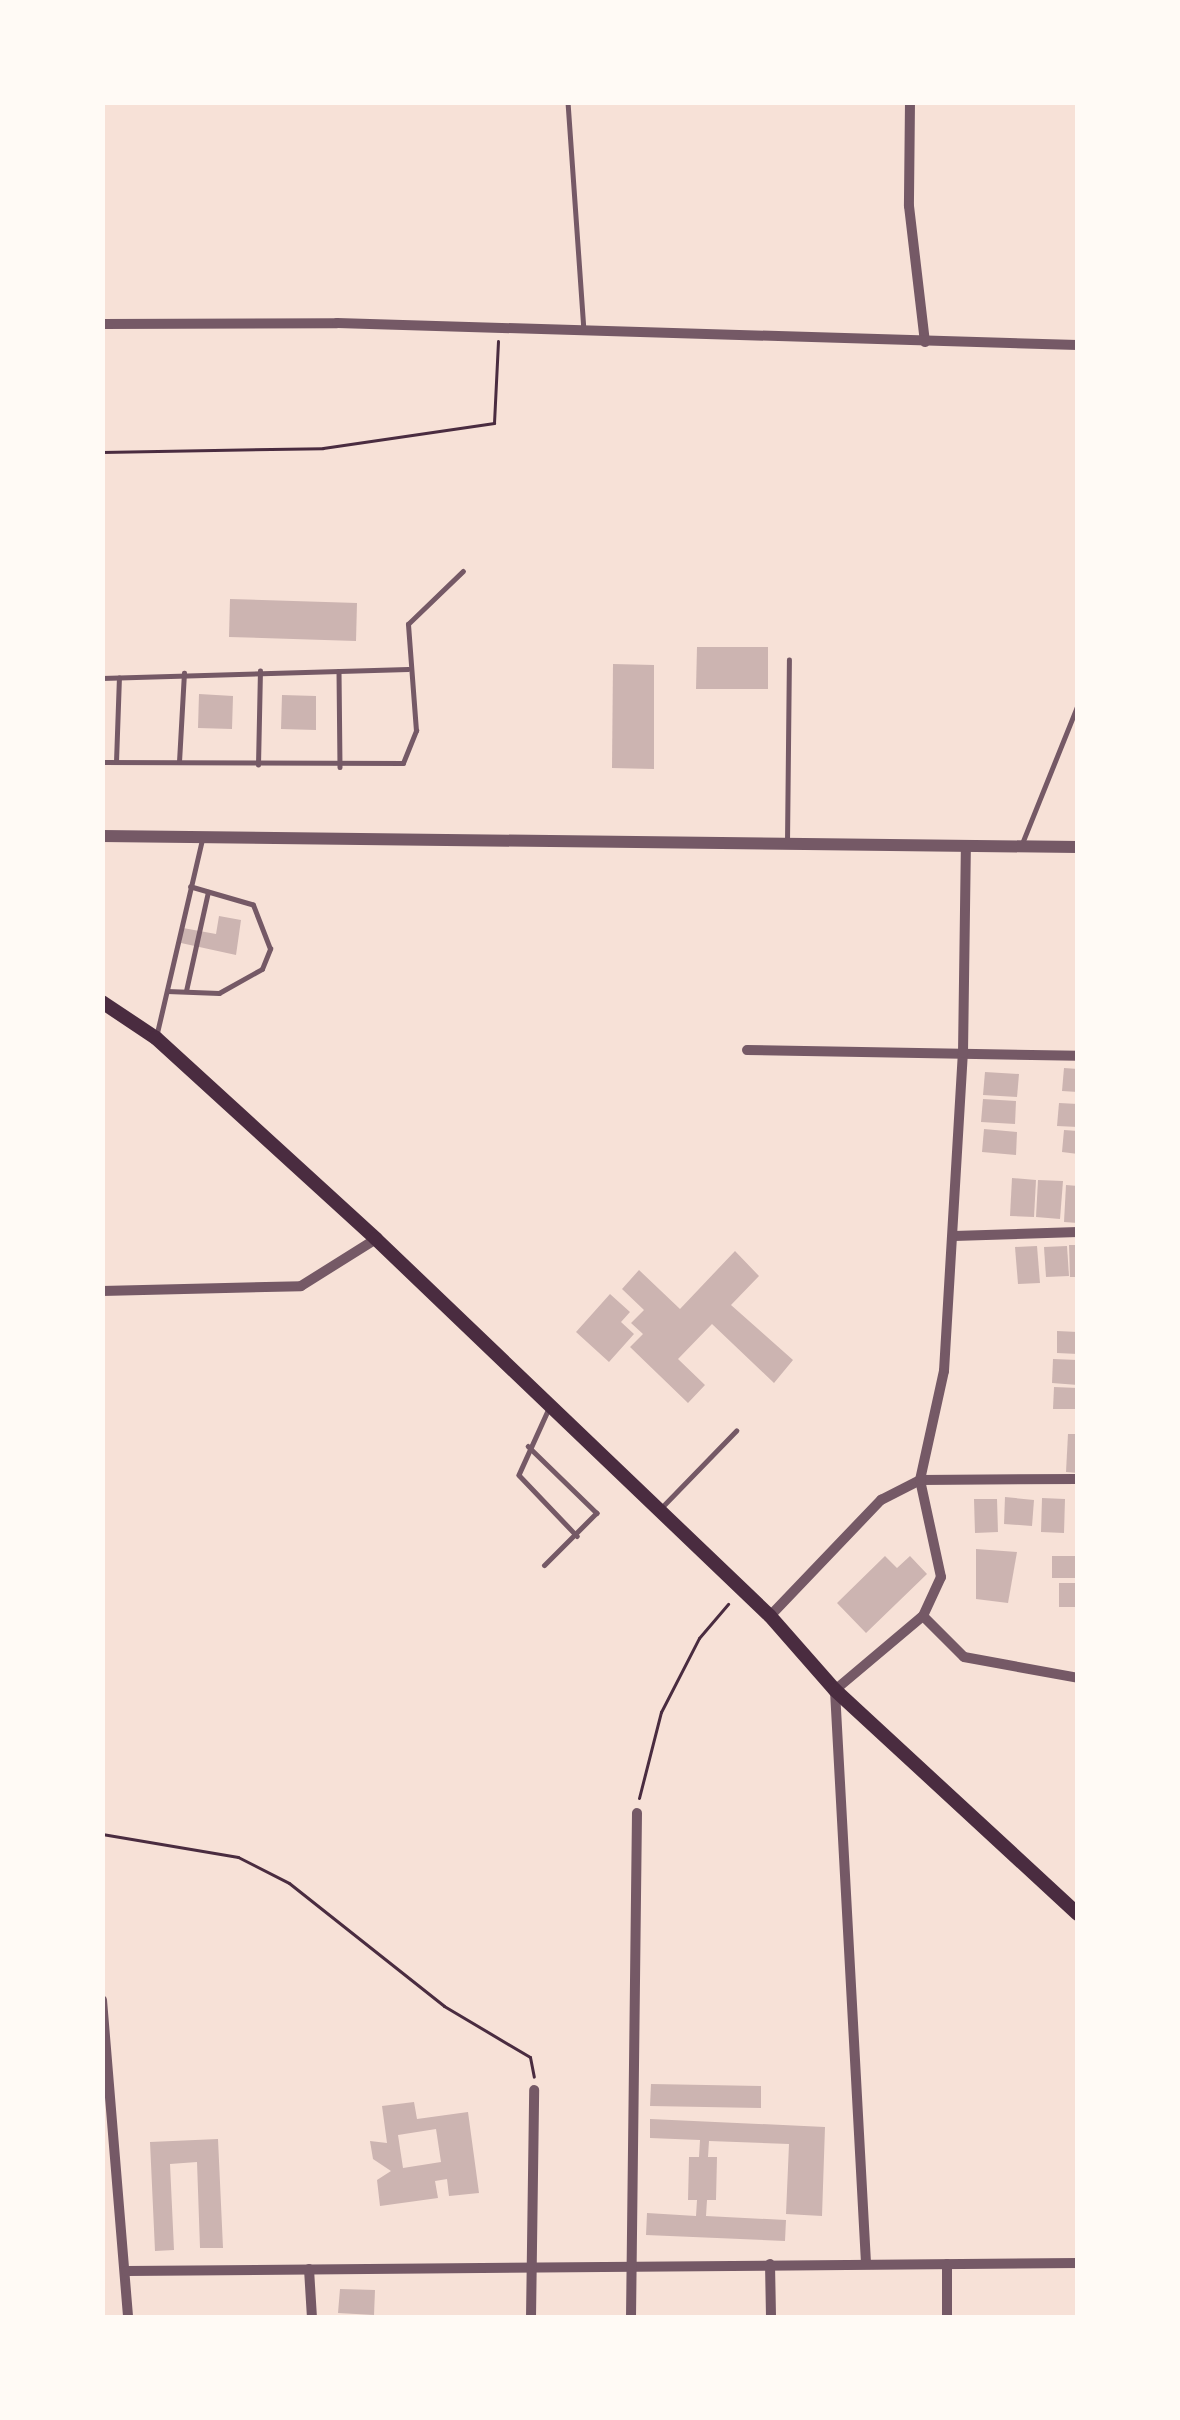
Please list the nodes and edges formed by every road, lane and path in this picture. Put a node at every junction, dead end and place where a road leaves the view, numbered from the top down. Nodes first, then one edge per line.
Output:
1 (568, 102) edge
2 (910, 102) edge
3 (102, 324) edge
4 (499, 327) junction
5 (584, 330) junction
6 (925, 342) junction
7 (1078, 345) edge
8 (102, 452) edge
9 (463, 571) dead end
10 (789, 660) dead end
11 (410, 669) junction
12 (339, 670) junction
13 (260, 671) junction
14 (184, 673) junction
15 (119, 676) junction
16 (102, 678) edge
17 (1078, 704) edge
18 (102, 762) edge
19 (116, 762) junction
20 (179, 762) junction
21 (258, 765) junction
22 (340, 767) junction
23 (102, 836) edge
24 (203, 837) junction
25 (787, 843) junction
26 (966, 845) junction
27 (1021, 846) junction
28 (1078, 847) edge
29 (191, 887) junction
30 (208, 890) junction
31 (167, 991) junction
32 (186, 992) junction
33 (102, 1002) edge
34 (156, 1039) junction
35 (747, 1050) dead end
36 (964, 1053) junction
37 (1078, 1056) edge
38 (1078, 1232) edge
39 (953, 1236) junction
40 (376, 1239) junction
41 (102, 1291) edge
42 (551, 1406) junction
43 (736, 1431) dead end
44 (528, 1446) junction
45 (920, 1480) junction
46 (1078, 1480) edge
47 (659, 1510) junction
48 (577, 1536) junction
49 (545, 1565) dead end
50 (741, 1588) junction
51 (770, 1616) junction
52 (922, 1616) junction
53 (1078, 1678) edge
54 (835, 1690) junction
55 (637, 1813) joint
56 (102, 1834) edge
57 (1078, 1914) edge
58 (102, 2000) edge
59 (534, 2090) joint
60 (866, 2263) junction
61 (770, 2264) junction
62 (947, 2264) junction
63 (1078, 2264) edge
64 (631, 2265) junction
65 (531, 2266) junction
66 (309, 2269) junction
67 (126, 2271) junction
68 (128, 2318) edge
69 (312, 2318) edge
70 (531, 2318) edge
71 (631, 2318) edge
72 (771, 2318) edge
73 (947, 2318) edge

1 - 5 lane
2 - 6 street
3 - 4 street
4 - 5 street
4 - 8 path
5 - 6 street
6 - 7 street
9 - 11 lane
10 - 25 lane
11 - 12 lane
11 - 22 lane
12 - 13 lane
12 - 22 lane
13 - 14 lane
13 - 21 lane
14 - 15 lane
14 - 20 lane
15 - 16 lane
15 - 19 lane
17 - 27 lane
18 - 19 lane
19 - 20 lane
20 - 21 lane
21 - 22 lane
23 - 24 street
24 - 25 street
24 - 29 lane
25 - 26 street
26 - 27 street
26 - 36 street
27 - 28 street
29 - 30 lane
29 - 31 lane
30 - 32 lane
30 - 32 lane
31 - 32 lane
31 - 34 lane
33 - 34 main road
34 - 40 main road
35 - 36 street
36 - 37 street
36 - 39 street
38 - 39 street
39 - 45 street
40 - 41 street
40 - 42 main road
42 - 44 lane
42 - 47 main road
43 - 47 lane
44 - 48 lane
44 - 48 lane
45 - 46 street
45 - 51 street
45 - 52 street
47 - 50 main road
48 - 49 lane
50 - 51 main road
50 - 55 path
51 - 54 main road
52 - 53 street
52 - 54 street
54 - 57 main road
54 - 60 street
55 - 64 street
56 - 59 path
58 - 67 street
59 - 65 street
60 - 61 street
60 - 62 street
61 - 64 street
61 - 72 street
62 - 63 street
62 - 73 street
64 - 65 street
64 - 71 street
65 - 66 street
65 - 70 street
66 - 67 street
66 - 69 street
67 - 68 street

